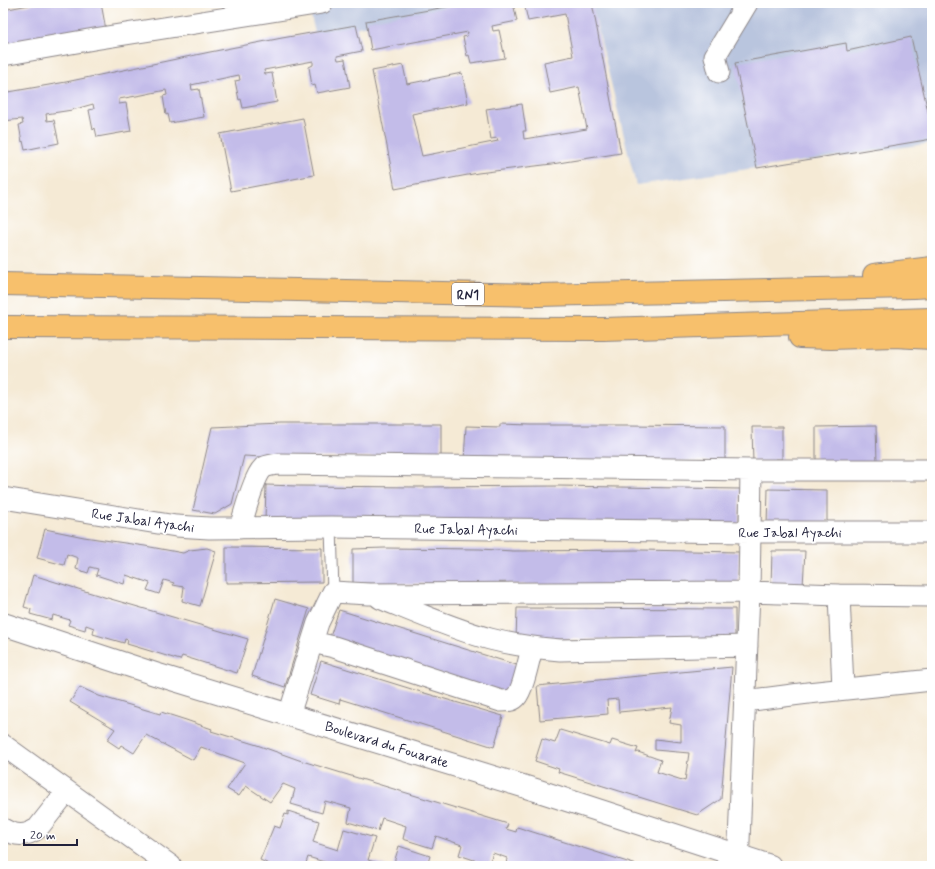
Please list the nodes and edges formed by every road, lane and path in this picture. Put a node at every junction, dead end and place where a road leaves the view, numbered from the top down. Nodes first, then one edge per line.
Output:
1 (322, 3) edge
2 (747, 3) edge
3 (3, 55) edge
4 (719, 72) dead end
5 (932, 268) edge
6 (3, 284) edge
7 (932, 286) edge
8 (757, 290) junction
9 (932, 319) edge
10 (3, 327) edge
11 (603, 329) junction
12 (932, 338) edge
13 (751, 470) junction
14 (932, 470) edge
15 (3, 498) edge
16 (240, 528) junction
17 (331, 528) junction
18 (750, 532) junction
19 (932, 532) edge
20 (334, 592) junction
21 (749, 592) junction
22 (369, 594) junction
23 (839, 595) junction
24 (932, 596) edge
25 (3, 624) edge
26 (312, 642) junction
27 (747, 646) junction
28 (532, 648) junction
29 (932, 680) edge
30 (843, 689) junction
31 (745, 701) junction
32 (289, 715) junction
33 (3, 745) edge
34 (67, 791) junction
35 (3, 829) edge
36 (738, 861) edge
37 (171, 866) edge
38 (770, 866) edge

1 - 3 street
2 - 4 street
5 - 8 highway
6 - 8 highway, RN1
7 - 8 highway, RN1
9 - 11 highway
10 - 11 highway
11 - 12 highway
13 - 14 street
13 - 16 street
13 - 18 street
15 - 16 street, Rue Jabal Ayachi
16 - 17 street, Rue Jabal Ayachi
17 - 18 street, Rue Jabal Ayachi
17 - 20 lane
18 - 19 street, Rue Jabal Ayachi
18 - 21 street
20 - 22 street
20 - 26 street
21 - 22 street
21 - 23 street
21 - 27 street
22 - 28 street
23 - 24 street
23 - 30 street
25 - 32 street, Boulevard du Fouarate
26 - 28 street
26 - 32 street
27 - 28 street
27 - 31 street
29 - 30 street
30 - 31 street
31 - 36 street
32 - 36 street, Boulevard du Fouarate
33 - 34 street
34 - 35 street
34 - 37 street
36 - 38 street, Boulevard du Fouarate

